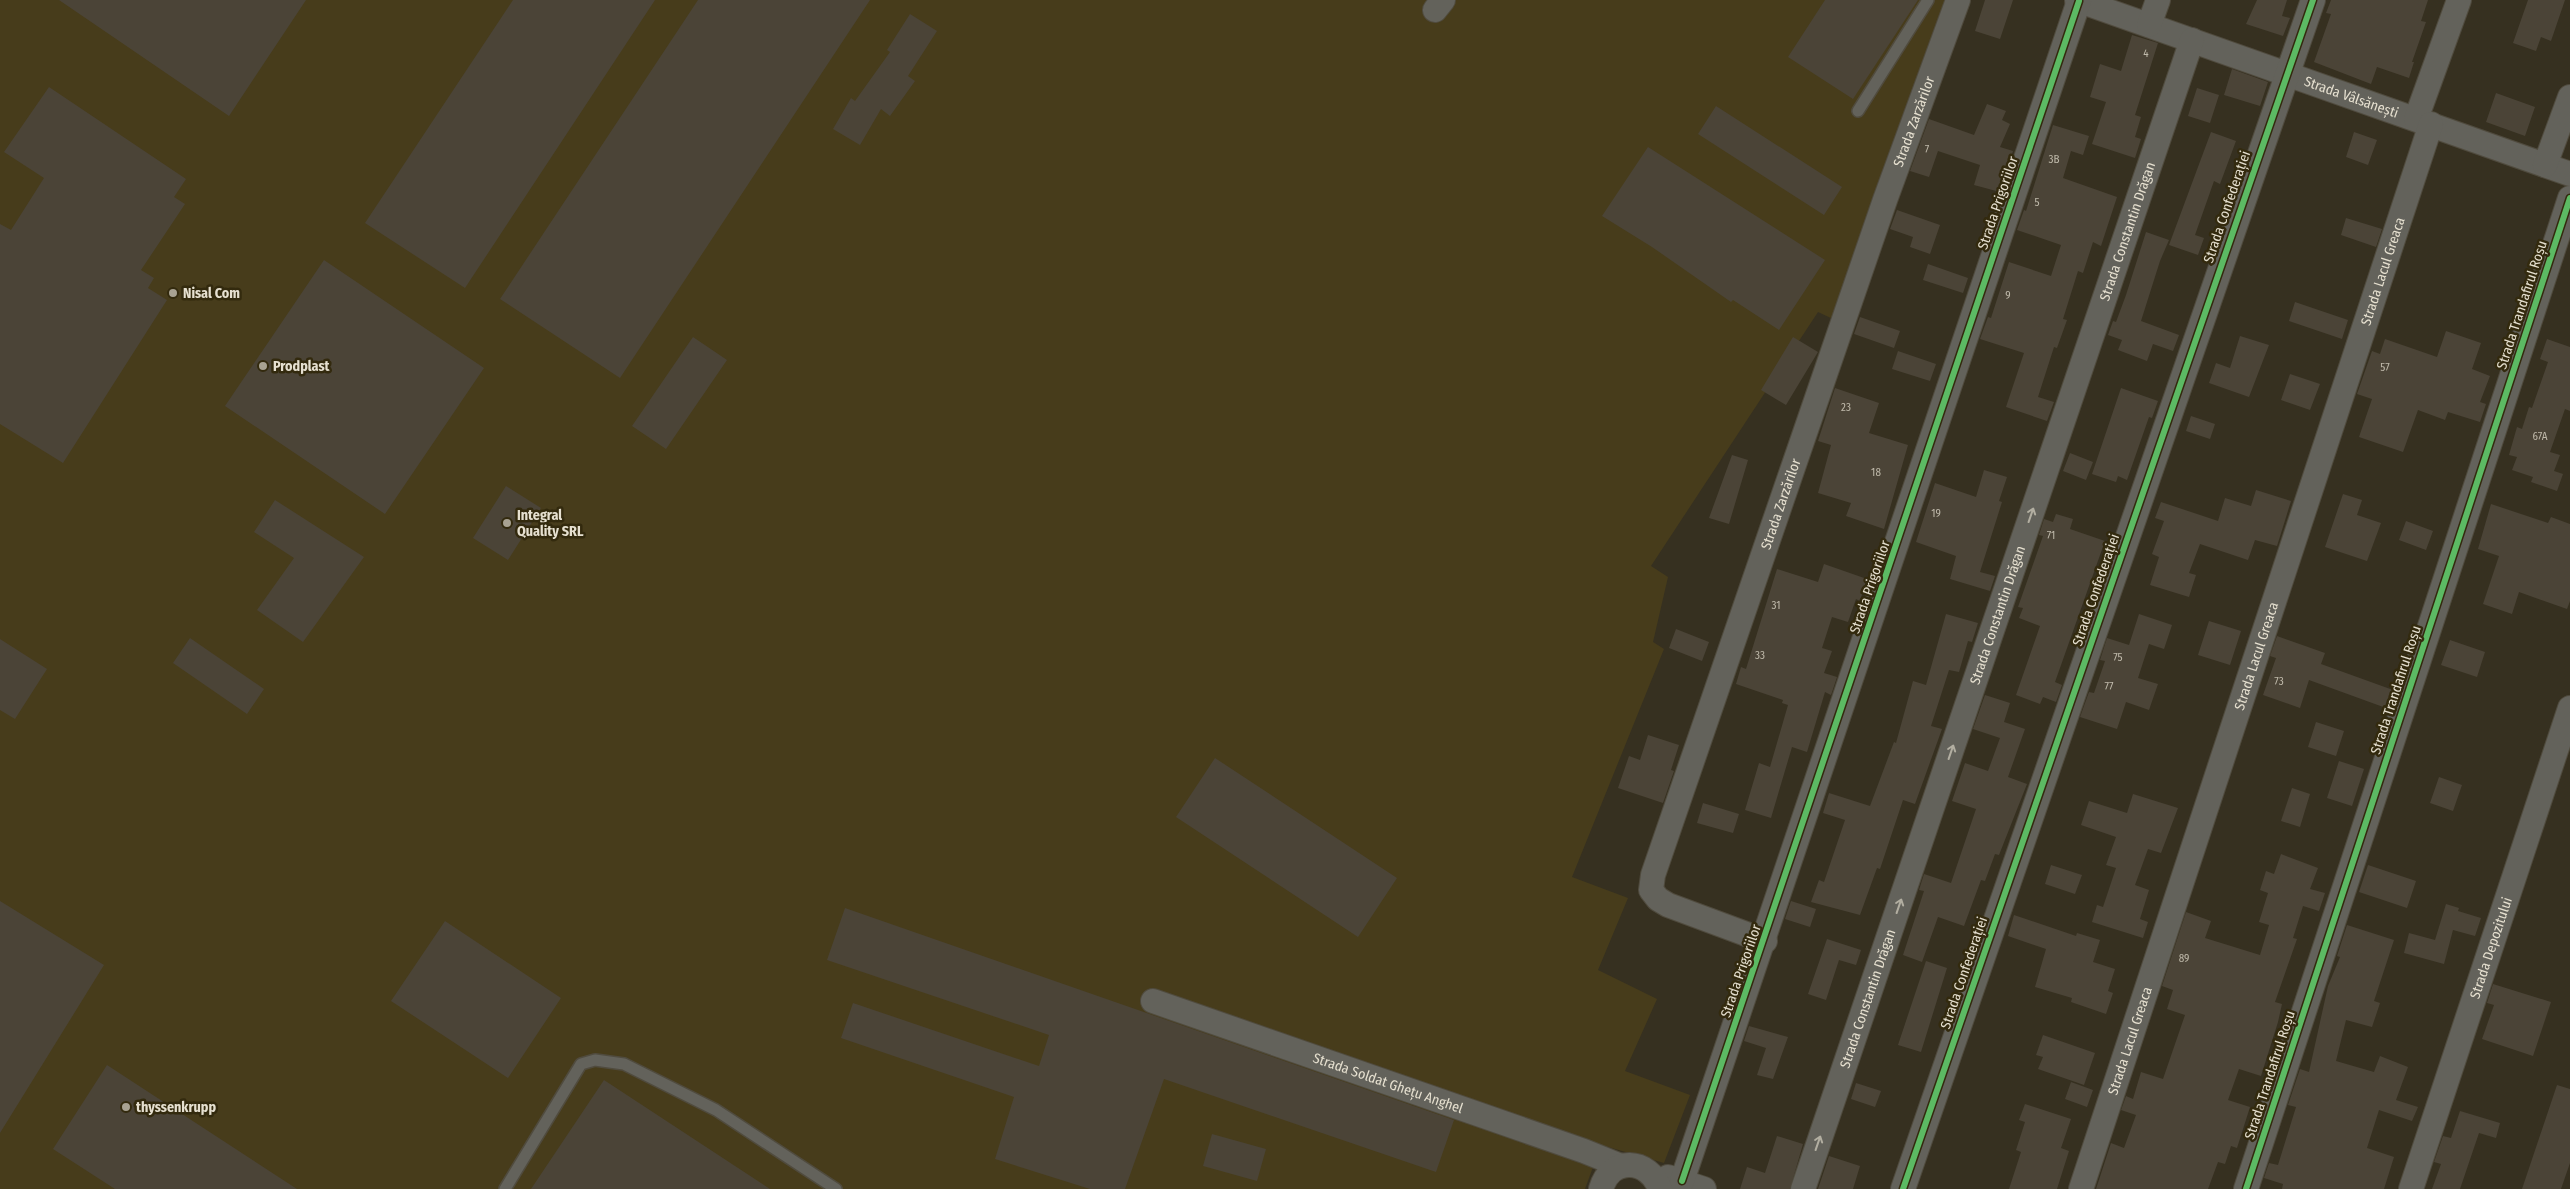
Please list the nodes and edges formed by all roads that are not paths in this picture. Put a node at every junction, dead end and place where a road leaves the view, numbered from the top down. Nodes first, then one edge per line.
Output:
1 (1928, 0) edge
2 (1958, 0) edge
3 (2078, 0) edge
4 (2158, 0) edge
5 (2313, 0) edge
6 (2459, 0) edge
7 (2149, 25) junction
8 (2192, 40) junction
9 (2287, 72) junction
10 (2570, 97) edge
11 (1858, 111) dead end
12 (2424, 121) junction
13 (2546, 165) junction
14 (2570, 174) edge
15 (2570, 198) edge
16 (2570, 708) edge
17 (1764, 941) junction
18 (1153, 1001) dead end
19 (1621, 1166) junction
20 (1654, 1180) edge
21 (1686, 1186) edge
22 (505, 1189) edge
23 (836, 1189) edge
24 (1601, 1189) edge
25 (1803, 1189) edge
26 (1904, 1189) edge
27 (2081, 1189) edge
28 (2246, 1189) edge
29 (2411, 1189) edge

1 - 11 lane
2 - 17 street, Strada Zarzărilor
3 - 7 street, Strada Vâlsănești
3 - 17 street, Strada Prigoriilor
4 - 7 street
5 - 9 street, Strada Confederației
6 - 12 street, Strada Lacul Greaca
7 - 8 street, Strada Vâlsănești
8 - 9 street, Strada Vâlsănești
25 -> 8 street, Strada Constantin Drăgan
9 - 12 street, Strada Vâlsănești
9 - 26 street, Strada Confederației
10 - 13 street
12 - 13 street, Strada Vâlsănești
12 - 27 street, Strada Lacul Greaca
13 - 14 street, Strada Vâlsănești
15 - 28 street, Strada Trandafirul Roșu
16 - 29 street, Strada Depozitului
17 - 21 street, Strada Prigoriilor
18 - 19 street, Strada Soldat Ghețu Anghel
19 - 20 street, Strada Soldat Ghețu Anghel
19 - 24 street
20 - 21 street
22 - 23 lane

